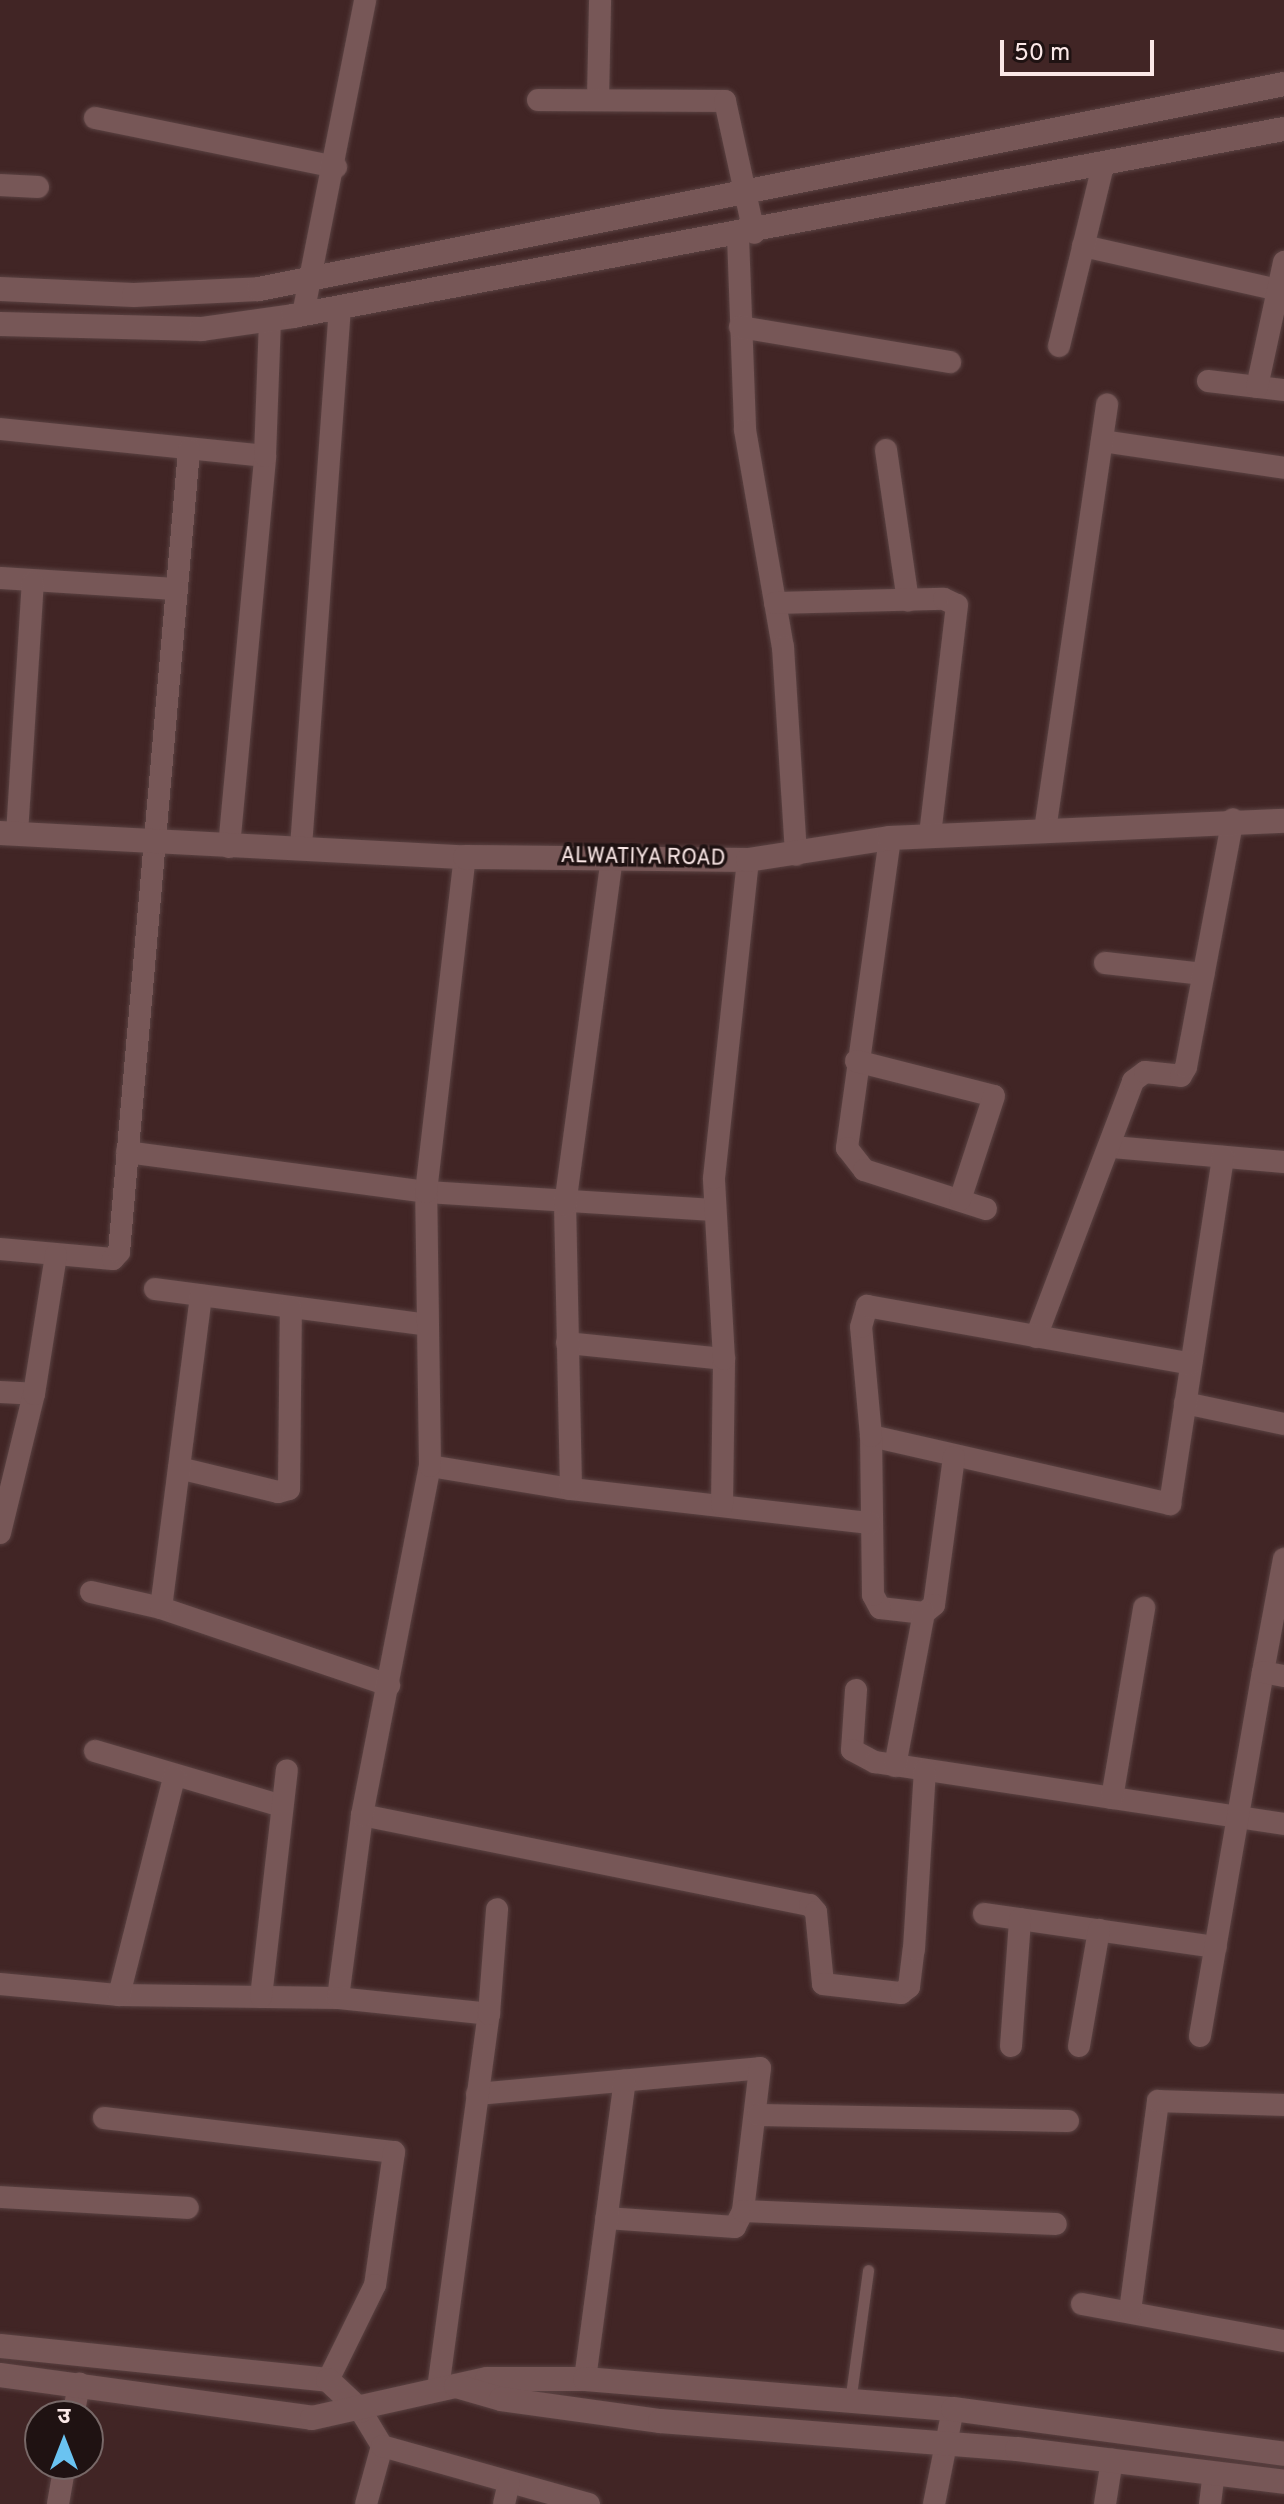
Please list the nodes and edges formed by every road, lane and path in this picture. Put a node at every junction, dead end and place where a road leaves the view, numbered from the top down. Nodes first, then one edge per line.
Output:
1 (365, 0) edge
2 (600, 0) edge
3 (1284, 84) edge
4 (598, 99) junction
5 (538, 100) dead end
6 (95, 118) dead end
7 (1284, 129) edge
8 (1103, 165) junction
9 (336, 167) junction
10 (0, 185) edge
11 (38, 187) dead end
12 (744, 192) junction
13 (746, 235) junction
14 (1083, 246) junction
15 (1284, 262) edge
16 (309, 278) junction
17 (8, 290) edge
18 (1278, 290) junction
19 (340, 307) junction
20 (303, 314) junction
21 (270, 319) junction
22 (9, 325) edge
23 (740, 327) junction
24 (1059, 346) dead end
25 (950, 362) dead end
26 (1208, 381) dead end
27 (1257, 387) junction
28 (1284, 390) edge
29 (1107, 404) dead end
30 (0, 429) edge
31 (1102, 441) junction
32 (189, 450) junction
33 (886, 450) dead end
34 (265, 456) junction
35 (1284, 468) edge
36 (0, 578) edge
37 (33, 583) junction
38 (176, 589) junction
39 (908, 600) junction
40 (775, 603) junction
41 (1233, 819) junction
42 (1284, 821) edge
43 (1045, 830) junction
44 (8, 834) edge
45 (930, 836) junction
46 (890, 838) junction
47 (151, 843) junction
48 (229, 847) junction
49 (301, 847) junction
50 (796, 855) junction
51 (465, 857) junction
52 (612, 857) junction
53 (748, 860) junction
54 (1105, 963) dead end
55 (1203, 974) junction
56 (856, 1061) junction
57 (1112, 1147) junction
58 (127, 1152) junction
59 (1223, 1157) junction
60 (1284, 1162) edge
61 (426, 1192) junction
62 (960, 1200) junction
63 (565, 1205) junction
64 (986, 1209) dead end
65 (714, 1210) junction
66 (0, 1249) edge
67 (56, 1255) junction
68 (155, 1289) dead end
69 (201, 1296) junction
70 (291, 1308) junction
71 (427, 1325) junction
72 (1036, 1337) junction
73 (567, 1343) junction
74 (724, 1359) junction
75 (1191, 1364) junction
76 (0, 1392) edge
77 (34, 1394) junction
78 (1185, 1403) junction
79 (1284, 1424) edge
80 (871, 1436) junction
81 (954, 1457) junction
82 (430, 1466) junction
83 (179, 1468) junction
84 (7, 1484) edge
85 (571, 1489) junction
86 (722, 1505) junction
87 (870, 1523) junction
88 (0, 1533) edge
89 (1284, 1559) edge
90 (91, 1592) dead end
91 (161, 1608) junction
92 (1144, 1608) dead end
93 (924, 1613) junction
94 (1274, 1674) edge
95 (389, 1685) junction
96 (856, 1690) dead end
97 (95, 1751) dead end
98 (895, 1766) junction
99 (287, 1770) dead end
100 (925, 1770) junction
101 (174, 1777) junction
102 (1112, 1798) junction
103 (282, 1806) junction
104 (362, 1815) junction
105 (1235, 1817) junction
106 (1284, 1824) edge
107 (497, 1909) dead end
108 (984, 1914) dead end
109 (1020, 1919) junction
110 (1099, 1930) junction
111 (1216, 1947) junction
112 (0, 1984) edge
113 (119, 1995) junction
114 (261, 1997) junction
115 (338, 1998) junction
116 (489, 2014) junction
117 (1200, 2036) dead end
118 (1011, 2046) dead end
119 (1079, 2046) dead end
120 (625, 2081) junction
121 (477, 2094) junction
122 (1284, 2105) edge
123 (758, 2115) junction
124 (104, 2118) dead end
125 (1068, 2121) dead end
126 (0, 2197) edge
127 (188, 2208) dead end
128 (743, 2211) junction
129 (606, 2218) junction
130 (1056, 2224) dead end
131 (868, 2270) dead end
132 (1082, 2304) dead end
133 (1130, 2311) junction
134 (1284, 2341) edge
135 (0, 2346) edge
136 (0, 2375) edge
137 (585, 2379) junction
138 (328, 2380) junction
139 (79, 2384) junction
140 (447, 2388) junction
141 (76, 2400) edge
142 (850, 2403) junction
143 (953, 2409) junction
144 (361, 2411) junction
145 (947, 2443) junction
146 (382, 2446) junction
147 (1284, 2454) edge
148 (1112, 2460) junction
149 (1214, 2473) junction
150 (62, 2480) edge
151 (1284, 2482) edge
152 (506, 2494) edge
153 (566, 2501) edge
154 (58, 2504) edge
155 (366, 2504) edge
156 (589, 2504) edge
157 (934, 2504) edge
158 (1105, 2504) edge
159 (1210, 2504) edge

1 - 9 street
2 - 4 street
3 - 12 street
4 - 5 street
4 - 12 street
6 - 9 street
7 - 8 street
8 - 13 street
8 - 14 street
9 - 16 street
10 - 11 street
12 - 13 street
12 - 16 street
13 - 19 street
13 - 23 street
14 - 18 street
14 - 24 street
15 - 18 street
16 - 17 street
16 - 20 street
17 - 22 street
18 - 27 street
19 - 20 street
19 - 49 street
20 - 21 street
21 - 22 street
21 - 34 street
23 - 25 street
23 - 40 street
26 - 27 street
27 - 28 street
29 - 31 street
30 - 32 street
31 - 35 street
31 - 43 street
32 - 34 street
32 - 38 street
33 - 39 street
34 - 48 street
36 - 37 street
37 - 38 street
37 - 44 street
38 - 47 street
39 - 40 street
39 - 45 street
40 - 50 street
41 - 42 street, ALWATIYA ROAD
41 - 43 street, ALWATIYA ROAD
41 - 55 street
43 - 45 street, ALWATIYA ROAD
44 - 47 street, ALWATIYA ROAD
45 - 46 street, ALWATIYA ROAD
46 - 50 street, ALWATIYA ROAD
46 - 56 street
47 - 48 street, ALWATIYA ROAD
47 - 58 street
48 - 49 street, ALWATIYA ROAD
49 - 51 street, ALWATIYA ROAD
50 - 53 street, ALWATIYA ROAD
51 - 52 street, ALWATIYA ROAD
51 - 61 street
52 - 53 street, ALWATIYA ROAD
52 - 63 street
53 - 65 street
54 - 55 street
55 - 57 street
56 - 62 street
56 - 62 street
57 - 59 street
57 - 72 street
58 - 61 street
58 - 67 street
59 - 60 street
59 - 75 street
61 - 63 street
61 - 71 street
62 - 64 street
63 - 65 street
63 - 73 street
65 - 74 street
66 - 67 street
67 - 77 street
68 - 69 street
69 - 70 street
69 - 83 street
70 - 71 street
70 - 83 street
71 - 82 street
72 - 75 street
72 - 80 street
73 - 74 street
73 - 85 street
74 - 86 street
75 - 78 street
76 - 77 street
77 - 84 street
78 - 79 street
78 - 81 street
80 - 81 street
80 - 87 street
81 - 93 street
82 - 85 street
82 - 95 street
83 - 91 street
84 - 88 street
85 - 86 street
86 - 87 street
87 - 93 street
89 - 94 street
90 - 91 street
91 - 95 street
92 - 102 street
93 - 98 street
94 - 105 street
95 - 104 street
96 - 98 street
97 - 101 street
98 - 100 street
99 - 103 street
100 - 102 street
100 - 104 street
101 - 103 street
101 - 113 street
102 - 105 street
103 - 114 street
104 - 115 street
105 - 106 street
105 - 111 street
107 - 116 street
108 - 109 street
109 - 110 street
109 - 118 street
110 - 111 street
110 - 119 street
111 - 117 street
112 - 113 street
113 - 114 street
114 - 115 street
115 - 116 street
116 - 121 street
120 - 121 street
120 - 123 street
120 - 129 street
121 - 140 street
122 - 133 street
123 - 125 street
123 - 128 street
124 - 138 street
126 - 127 street
128 - 129 street
128 - 130 street
129 - 137 street
131 - 142 lane
132 - 133 street
133 - 134 street
135 - 138 street
136 - 139 street
137 - 140 street
137 - 142 street
138 - 144 street
139 - 141 street
139 - 144 street
140 - 144 street
140 - 145 street
142 - 143 street
143 - 145 street
143 - 147 street
144 - 146 street
145 - 148 street
145 - 157 street
146 - 152 street
146 - 155 street
148 - 149 street
148 - 158 street
149 - 151 street
149 - 159 street
150 - 154 street
152 - 153 street
153 - 156 street

